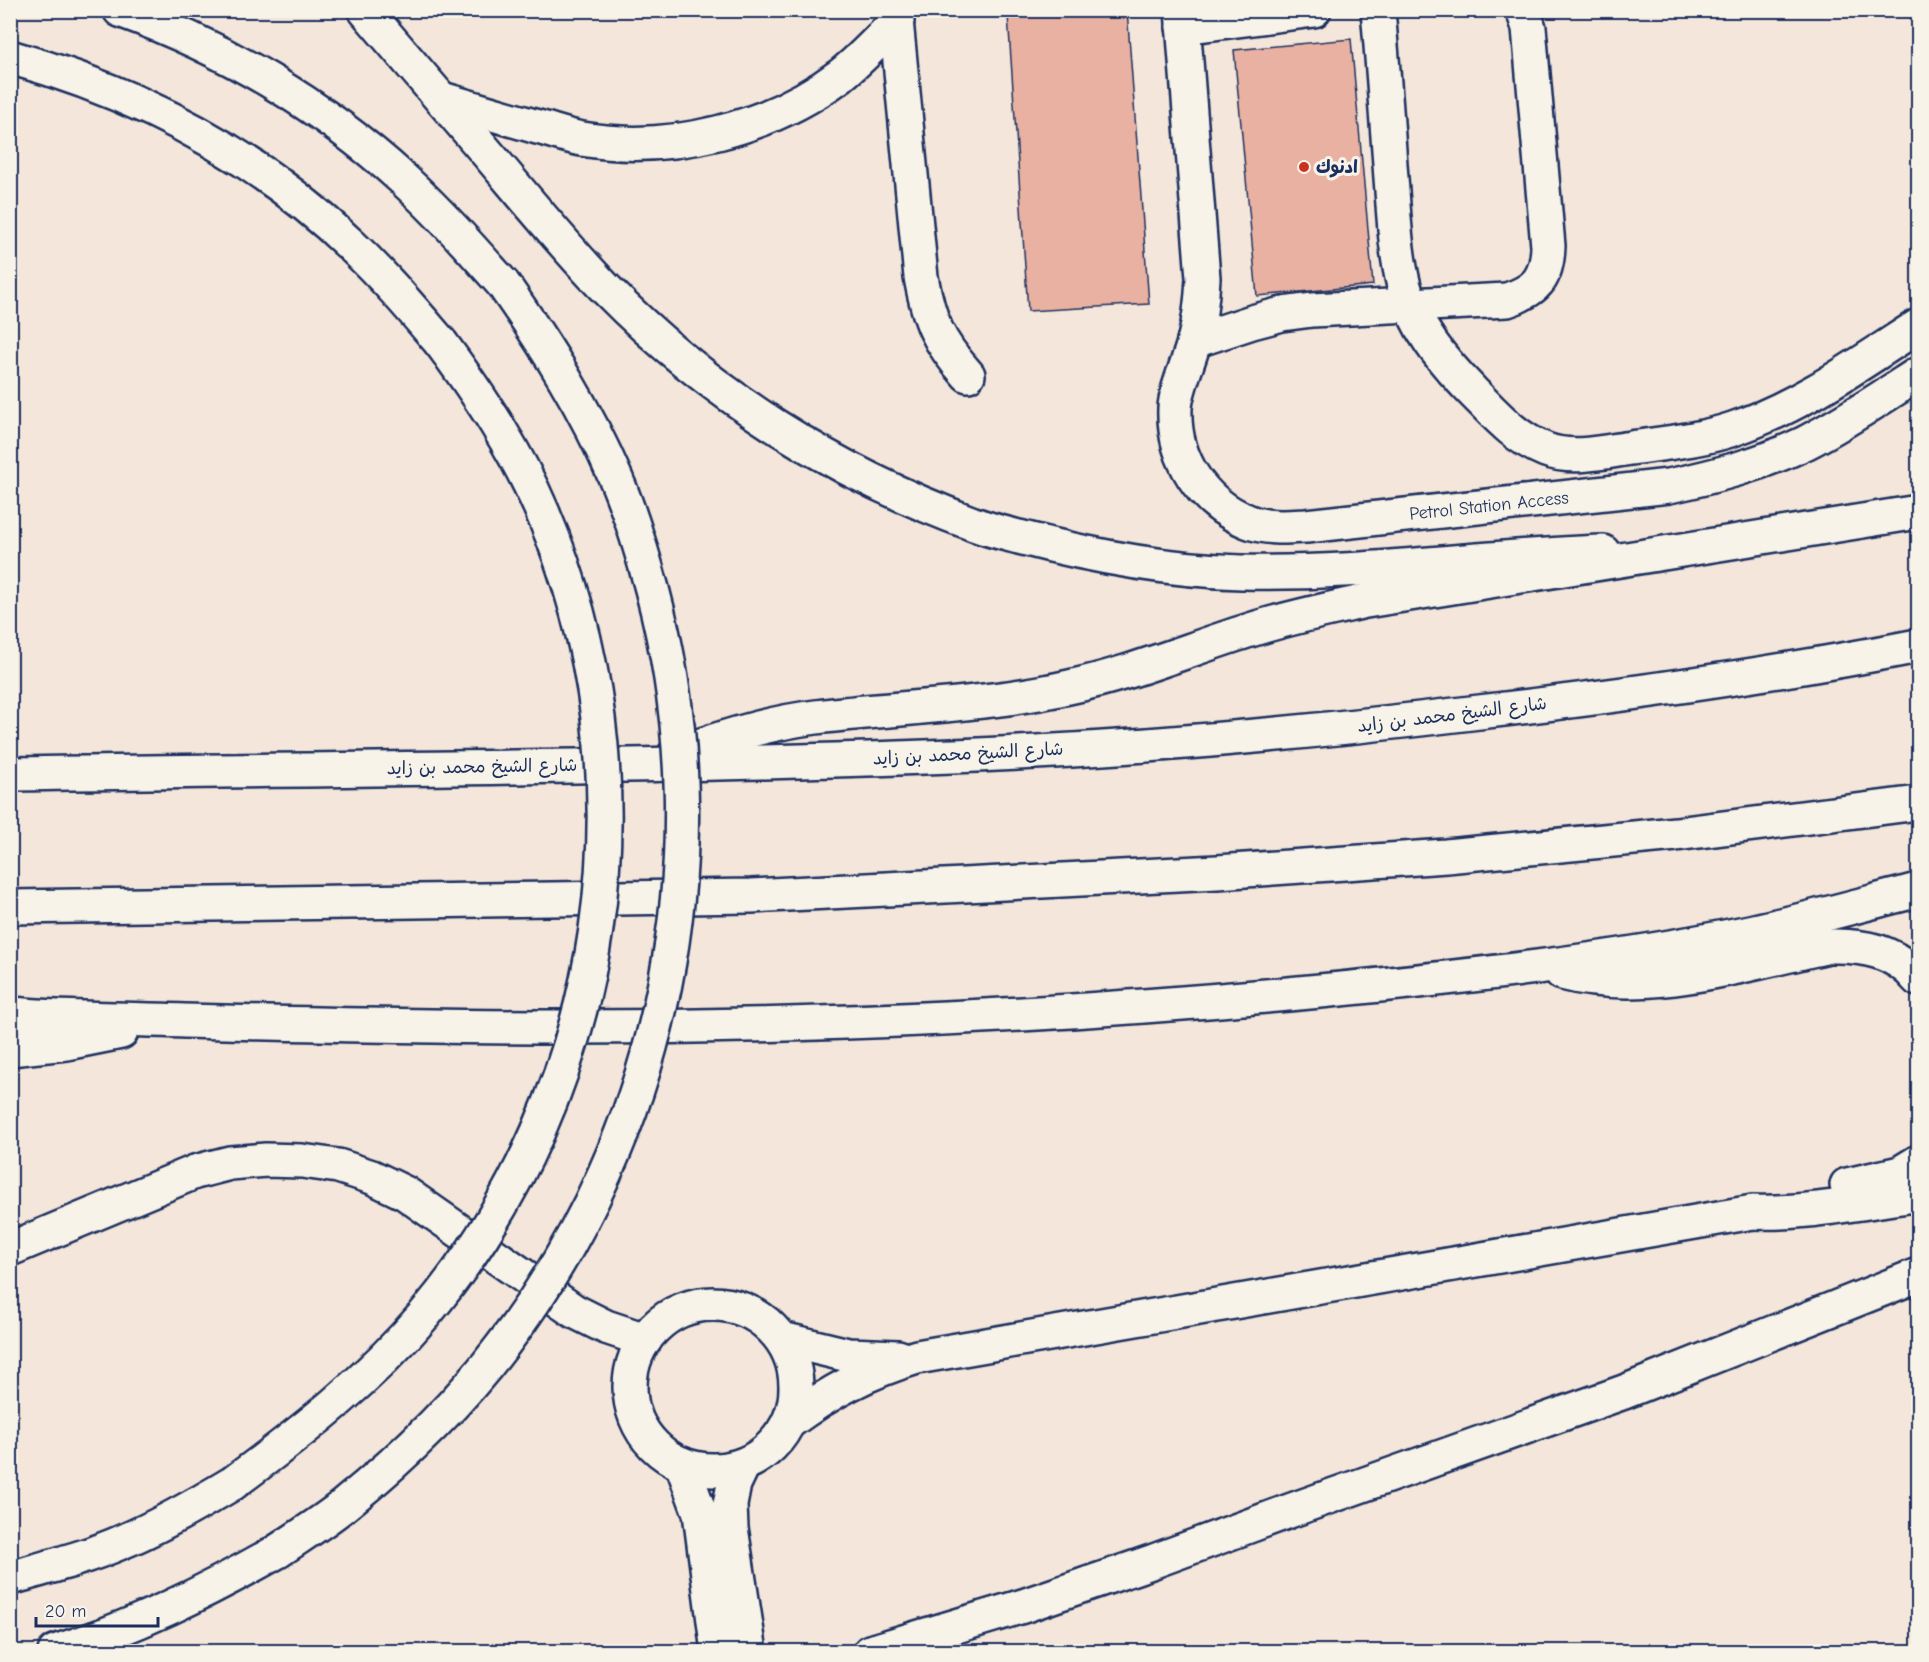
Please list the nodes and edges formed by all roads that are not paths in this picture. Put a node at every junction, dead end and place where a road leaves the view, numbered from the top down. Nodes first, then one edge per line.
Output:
1 (120, 10) edge
2 (365, 10) edge
3 (1314, 10) edge
4 (1378, 10) edge
5 (1523, 10) edge
6 (896, 16) edge
7 (1183, 19) edge
8 (10, 57) edge
9 (442, 99) junction
10 (1411, 306) junction
11 (1918, 326) edge
12 (1194, 342) junction
13 (1918, 374) edge
14 (968, 375) dead end
15 (1918, 512) edge
16 (1664, 553) junction
17 (1918, 646) edge
18 (647, 764) junction
19 (10, 774) edge
20 (1918, 803) edge
21 (1918, 890) edge
22 (10, 908) edge
23 (1537, 966) junction
24 (1918, 979) edge
25 (10, 1014) edge
26 (160, 1020) junction
27 (10, 1049) edge
28 (1918, 1162) edge
29 (1918, 1192) edge
30 (1753, 1212) junction
31 (10, 1249) edge
32 (1918, 1275) edge
33 (782, 1339) junction
34 (645, 1340) junction
35 (918, 1357) junction
36 (789, 1422) junction
37 (682, 1464) junction
38 (743, 1465) junction
39 (10, 1578) edge
40 (55, 1652) edge
41 (718, 1652) edge
42 (750, 1652) edge
43 (870, 1652) edge

1 - 40 main road, bridge
2 - 9 main road
3 - 7 main road, Petrol Station Access
4 - 10 main road
5 - 10 main road
6 - 9 main road
6 - 14 main road
7 - 12 main road, Petrol Station Access
8 - 39 main road, bridge
9 - 16 main road
10 - 11 main road
10 - 12 main road
12 - 13 main road, Petrol Station Access
15 - 16 main road
16 - 18 main road
17 - 18 main road, شارع الشيخ محمد بن زايد
18 - 19 main road, شارع الشيخ محمد بن زايد
20 - 22 main road
21 - 23 main road
23 - 24 main road
23 - 26 main road
25 - 26 main road
26 - 27 main road
28 - 30 main road
29 - 30 main road
30 - 35 main road
31 - 34 main road
32 - 43 main road
33 - 34 main road
33 - 35 main road
33 - 36 main road
34 - 37 main road
35 - 36 main road
36 - 38 main road
37 - 38 main road
37 - 41 main road
38 - 42 main road

